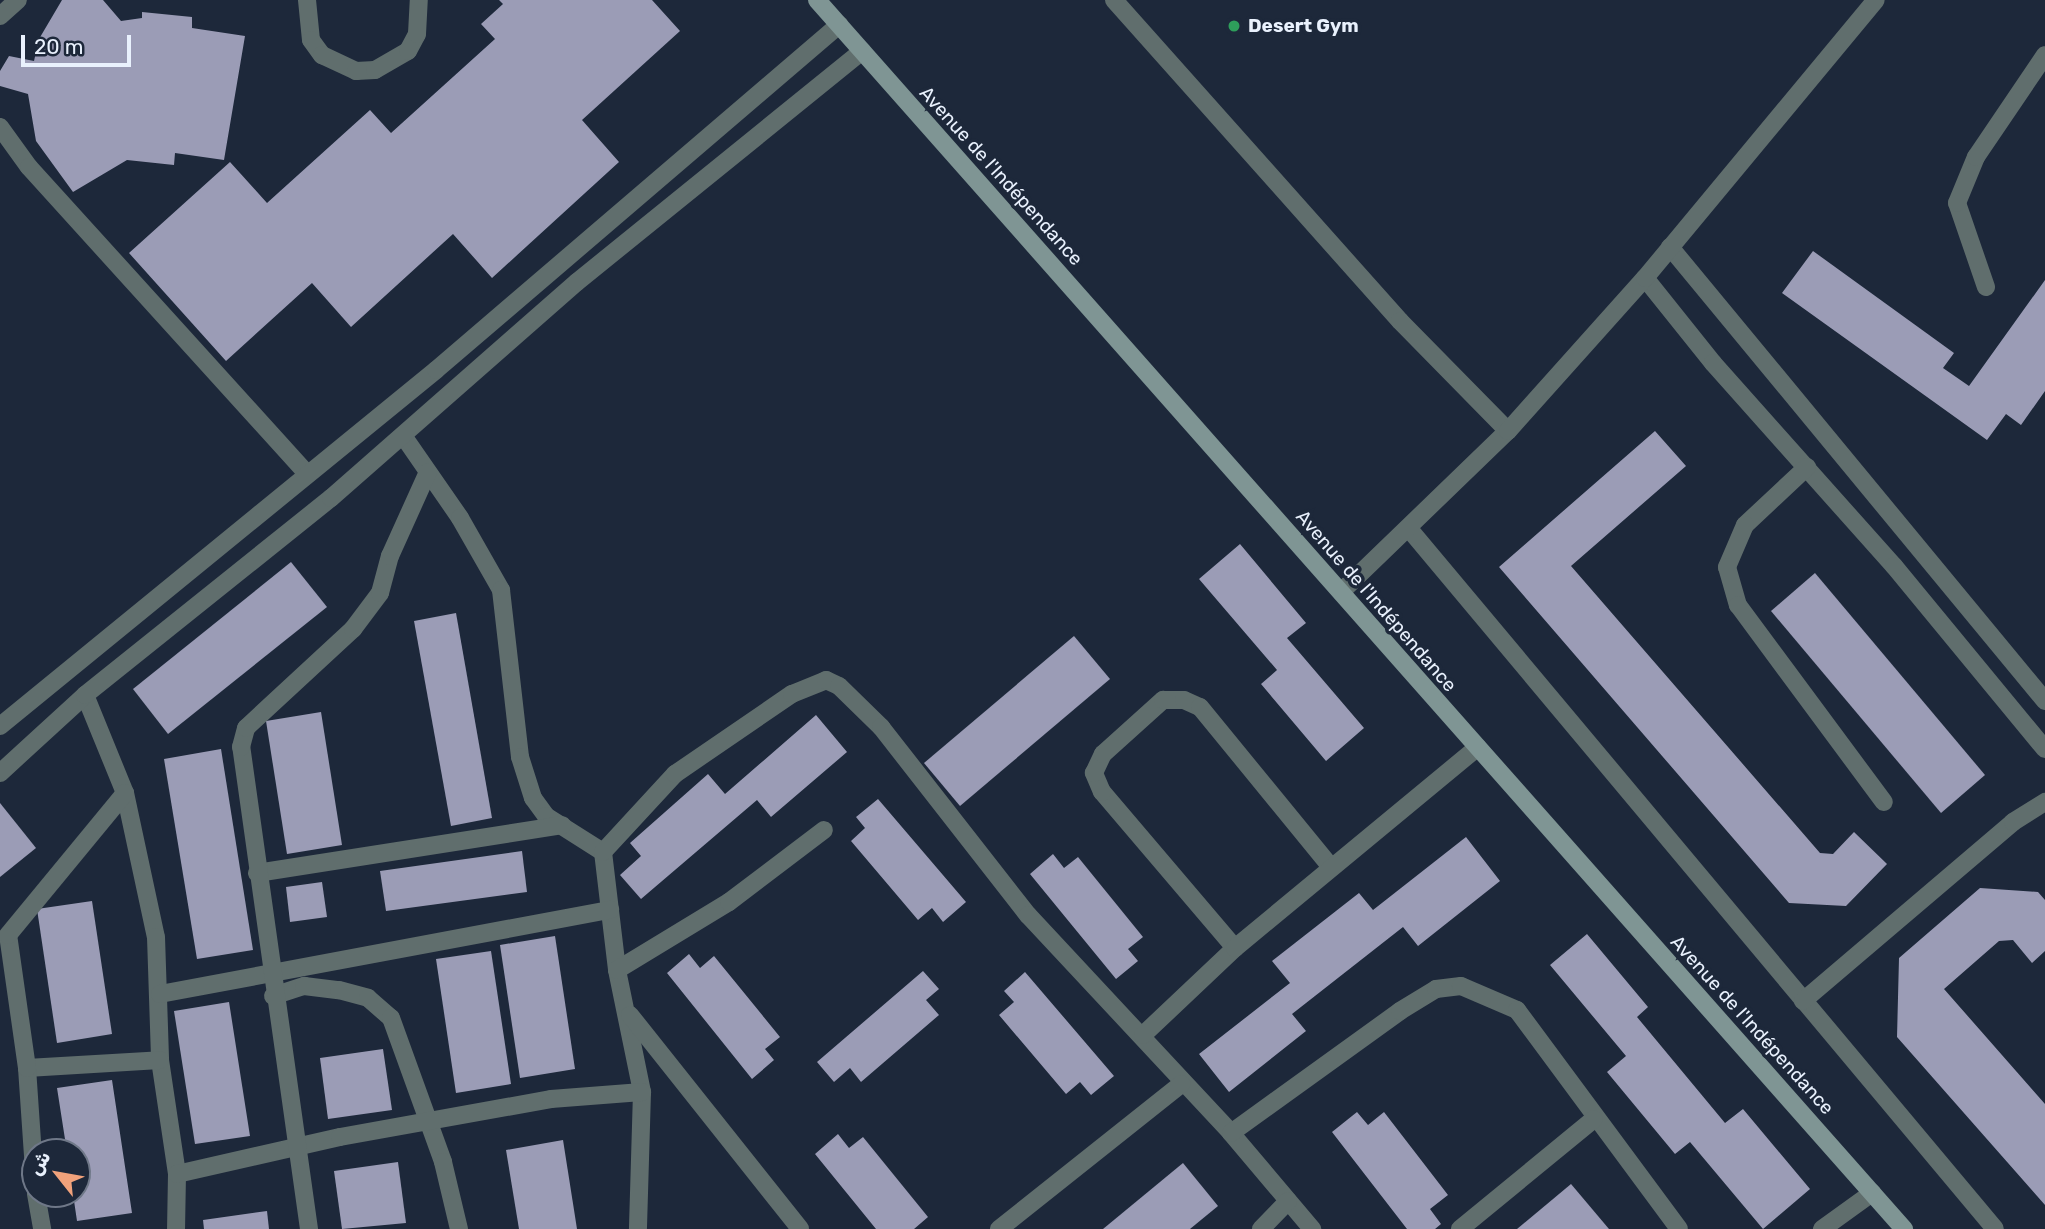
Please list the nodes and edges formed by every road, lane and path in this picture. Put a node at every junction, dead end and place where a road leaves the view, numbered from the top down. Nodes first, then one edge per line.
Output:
1 (18, 0) edge
2 (306, 0) edge
3 (419, 0) edge
4 (817, 0) edge
5 (1114, 0) edge
6 (1876, 0) edge
7 (0, 16) edge
8 (839, 25) junction
9 (862, 51) junction
10 (2045, 55) edge
11 (0, 127) edge
12 (1670, 247) junction
13 (1645, 278) junction
14 (1986, 287) dead end
15 (1508, 431) junction
16 (404, 437) junction
17 (1807, 467) junction
18 (428, 472) junction
19 (307, 474) junction
20 (1410, 530) junction
21 (1341, 592) junction
22 (85, 695) junction
23 (2045, 701) edge
24 (0, 726) edge
25 (1478, 747) junction
26 (2045, 749) edge
27 (0, 773) edge
28 (125, 793) junction
29 (1884, 802) dead end
30 (2045, 802) edge
31 (562, 825) junction
32 (824, 830) dead end
33 (603, 852) junction
34 (1331, 867) junction
35 (257, 873) junction
36 (610, 910) junction
37 (1235, 948) junction
38 (617, 970) junction
39 (271, 973) junction
40 (160, 994) junction
41 (273, 996) junction
42 (1803, 1001) junction
43 (626, 1009) junction
44 (1143, 1035) junction
45 (160, 1060) junction
46 (27, 1068) junction
47 (1181, 1084) junction
48 (642, 1092) junction
49 (1594, 1119) junction
50 (425, 1122) junction
51 (1231, 1133) junction
52 (32, 1138) edge
53 (298, 1147) junction
54 (177, 1174) junction
55 (1872, 1193) junction
56 (1288, 1201) junction
57 (38, 1208) edge
58 (42, 1229) edge
59 (176, 1229) edge
60 (309, 1229) edge
61 (459, 1229) edge
62 (638, 1229) edge
63 (800, 1229) edge
64 (999, 1229) edge
65 (1261, 1229) edge
66 (1312, 1229) edge
67 (1460, 1229) edge
68 (1679, 1229) edge
69 (1822, 1229) edge
70 (1904, 1229) edge
71 (1995, 1229) edge

1 - 7 street
2 - 3 street
4 - 8 main road, Avenue de l'Indépendance
5 - 15 street
6 - 12 street
8 - 9 main road, Avenue de l'Indépendance
8 - 19 street
9 - 16 street
9 - 21 main road, Avenue de l'Indépendance
10 - 14 street
11 - 19 street
12 - 13 street
12 - 23 street
13 - 15 street
13 - 17 street
15 - 20 street
16 - 18 street
16 - 22 street
17 - 26 street
17 - 29 street
18 - 31 street
18 - 35 street
19 - 24 street
20 - 21 street
20 - 42 street
21 - 25 main road, Avenue de l'Indépendance
22 - 27 street
22 - 28 street
25 - 34 street
25 - 55 main road, Avenue de l'Indépendance
28 - 40 street
28 - 46 street
30 - 42 street
31 - 33 street
31 - 35 street
32 - 38 street
33 - 36 street
33 - 44 street
34 - 37 street
34 - 37 street
35 - 39 street
36 - 38 street
36 - 39 street
37 - 44 street
38 - 43 street
39 - 40 street
39 - 41 street
40 - 45 street
41 - 50 street
41 - 53 street
42 - 71 street
43 - 48 street
43 - 63 street
44 - 47 street
45 - 46 street
45 - 54 street
46 - 52 street
47 - 51 street
47 - 64 street
48 - 50 street
48 - 62 street
49 - 51 street
49 - 67 street
49 - 68 street
50 - 53 street
50 - 61 street
51 - 56 street
53 - 54 street
53 - 60 street
54 - 59 street
55 - 69 street
55 - 70 main road, Avenue de l'Indépendance
56 - 65 street
56 - 66 street
57 - 58 street

